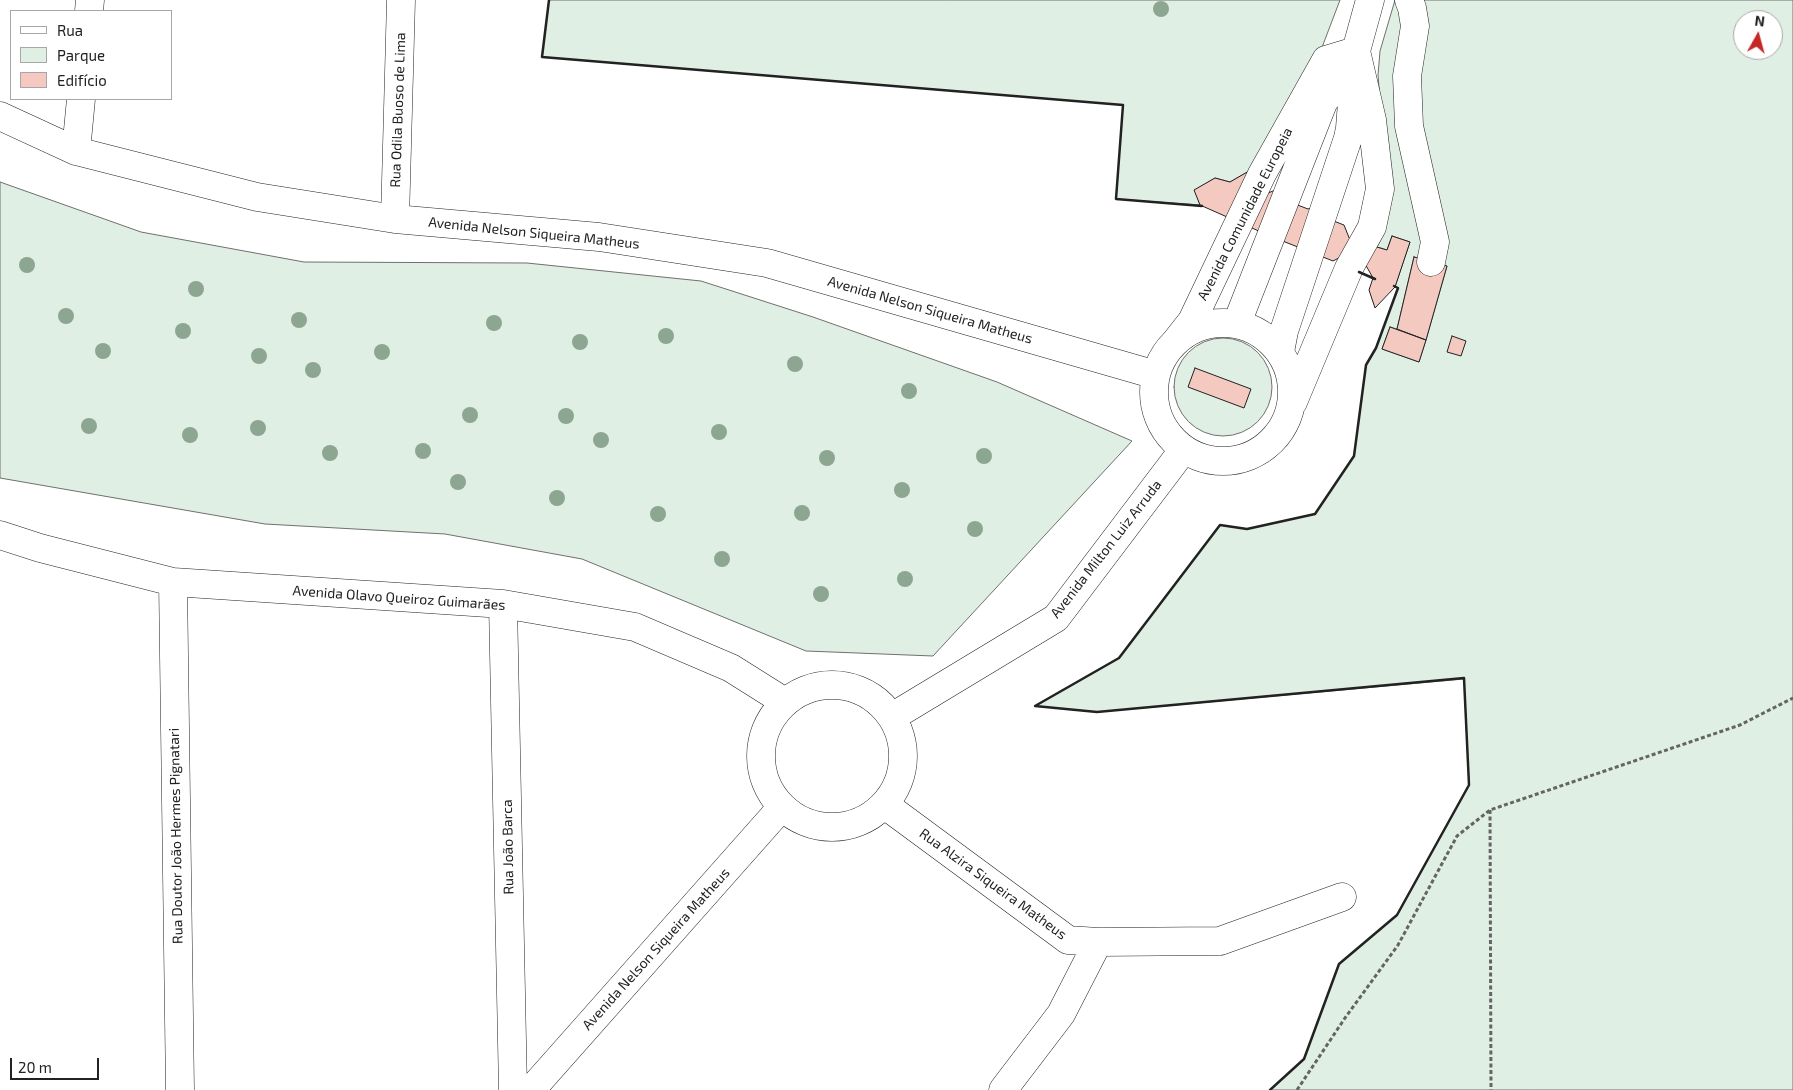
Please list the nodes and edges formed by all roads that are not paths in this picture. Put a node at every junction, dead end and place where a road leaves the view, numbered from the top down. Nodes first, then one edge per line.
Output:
1 (401, 0) edge
2 (1370, 0) edge
3 (1409, 0) edge
4 (1356, 51) junction
5 (80, 100) edge
6 (1323, 103) junction
7 (0, 116) edge
8 (1348, 138) junction
9 (1375, 146) junction
10 (76, 151) junction
11 (395, 219) junction
12 (1431, 262) dead end
13 (1332, 311) junction
14 (1236, 323) junction
15 (1276, 339) junction
16 (1177, 341) junction
17 (1156, 375) junction
18 (1292, 406) junction
19 (1184, 449) junction
20 (0, 535) edge
21 (173, 582) junction
22 (503, 604) junction
23 (785, 702) junction
24 (892, 717) junction
25 (885, 804) junction
26 (781, 808) junction
27 (1342, 898) dead end
28 (1098, 942) junction
29 (180, 1090) edge
30 (512, 1090) edge
31 (531, 1090) edge
32 (1003, 1090) edge

1 - 11 street, Rua Odila Buoso de Lima
2 - 4 street, Avenida Comunidade Europeia
3 - 12 street
4 - 6 street, Avenida Comunidade Europeia
4 - 8 street, Avenida Comunidade Europeia
4 - 9 street, Avenida Comunidade Europeia
4 - 16 street, Avenida Comunidade Europeia
5 - 10 street
6 - 8 street
6 - 14 street, Avenida Comunidade Europeia
7 - 10 street, Avenida Nelson Siqueira Matheus
8 - 9 street
8 - 15 street, Avenida Comunidade Europeia
9 - 13 street, Avenida Comunidade Europeia
10 - 11 street, Avenida Nelson Siqueira Matheus
11 - 17 street, Avenida Nelson Siqueira Matheus
13 - 15 street
13 - 18 street, Avenida Comunidade Europeia
14 - 15 street
14 - 16 street
15 - 18 street
16 - 17 street
17 - 19 street
18 - 19 street
19 - 24 street, Avenida Milton Luiz Arruda
20 - 21 street, Avenida Olavo Queiroz Guimarães
21 - 22 street, Avenida Olavo Queiroz Guimarães
21 - 29 street, Rua Doutor João Hermes Pignatari
22 - 23 street, Avenida Olavo Queiroz Guimarães
22 - 30 street, Rua João Barca
23 - 24 street
23 - 26 street
24 - 25 street
25 - 26 street
25 - 28 street, Rua Alzira Siqueira Matheus
26 - 31 street, Avenida Nelson Siqueira Matheus
27 - 28 street, Rua Alzira Siqueira Matheus
28 - 32 street

